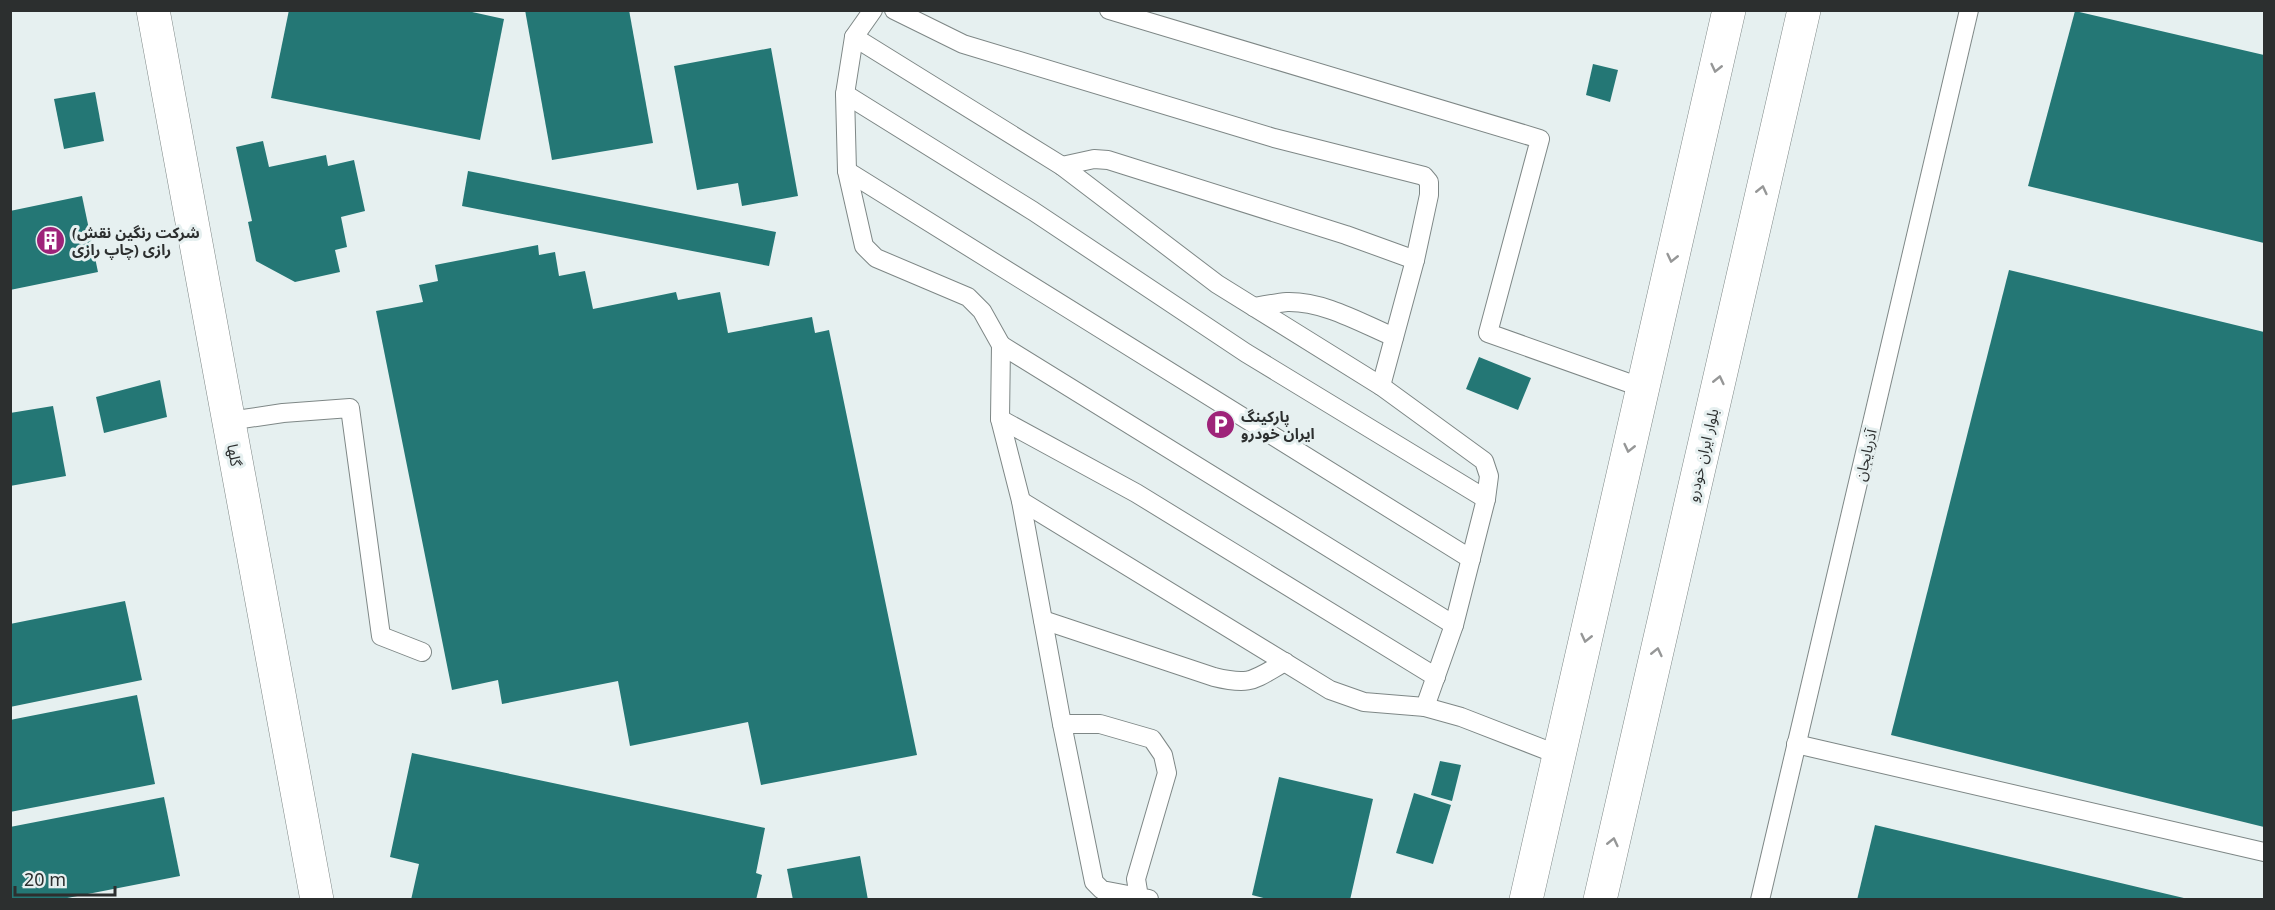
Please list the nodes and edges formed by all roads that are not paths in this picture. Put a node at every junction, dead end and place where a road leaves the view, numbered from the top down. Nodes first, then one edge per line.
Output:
1 (153, 10) edge
2 (873, 10) edge
3 (894, 10) edge
4 (1109, 10) edge
5 (1729, 10) edge
6 (1804, 10) edge
7 (1969, 10) edge
8 (854, 37) junction
9 (845, 94) junction
10 (1062, 166) junction
11 (848, 171) junction
12 (1415, 260) junction
13 (1254, 307) junction
14 (1394, 337) junction
15 (1001, 345) junction
16 (1381, 386) junction
17 (1642, 388) junction
18 (1000, 420) junction
19 (229, 421) junction
20 (1486, 499) junction
21 (1021, 501) junction
22 (1471, 559) junction
23 (1043, 620) junction
24 (1454, 625) junction
25 (422, 652) dead end
26 (1285, 662) junction
27 (1436, 677) junction
28 (1425, 707) junction
29 (1062, 724) junction
30 (1796, 744) junction
31 (1559, 755) junction
32 (2265, 852) edge
33 (1145, 898) edge
34 (317, 900) edge
35 (1526, 900) edge
36 (1600, 900) edge
37 (1760, 900) edge

1 - 19 main road, گلها
2 - 8 lane
3 - 12 lane
4 - 17 lane
5 -> 17 main road
36 -> 6 main road, بلوار ایران خودرو
7 - 30 lane, آذربایجان
8 - 9 lane
8 - 10 lane
9 - 11 lane
9 - 20 lane
10 - 12 lane
10 - 13 lane
11 - 15 lane
11 - 22 lane
12 - 14 lane
13 - 14 lane
13 - 16 lane
14 - 16 lane
15 - 18 lane
15 - 24 lane
16 - 20 lane
17 -> 31 main road
18 - 21 lane
18 - 27 lane
19 - 25 lane
19 - 34 main road, گلها
20 - 22 lane
21 - 23 lane
21 - 26 lane
22 - 24 lane
23 - 26 lane
23 - 29 lane
24 - 27 lane
26 - 28 lane
27 - 28 lane
28 - 31 lane
29 - 33 lane
29 - 33 lane
30 - 32 lane
30 - 37 lane, آذربایجان
31 - 35 main road

